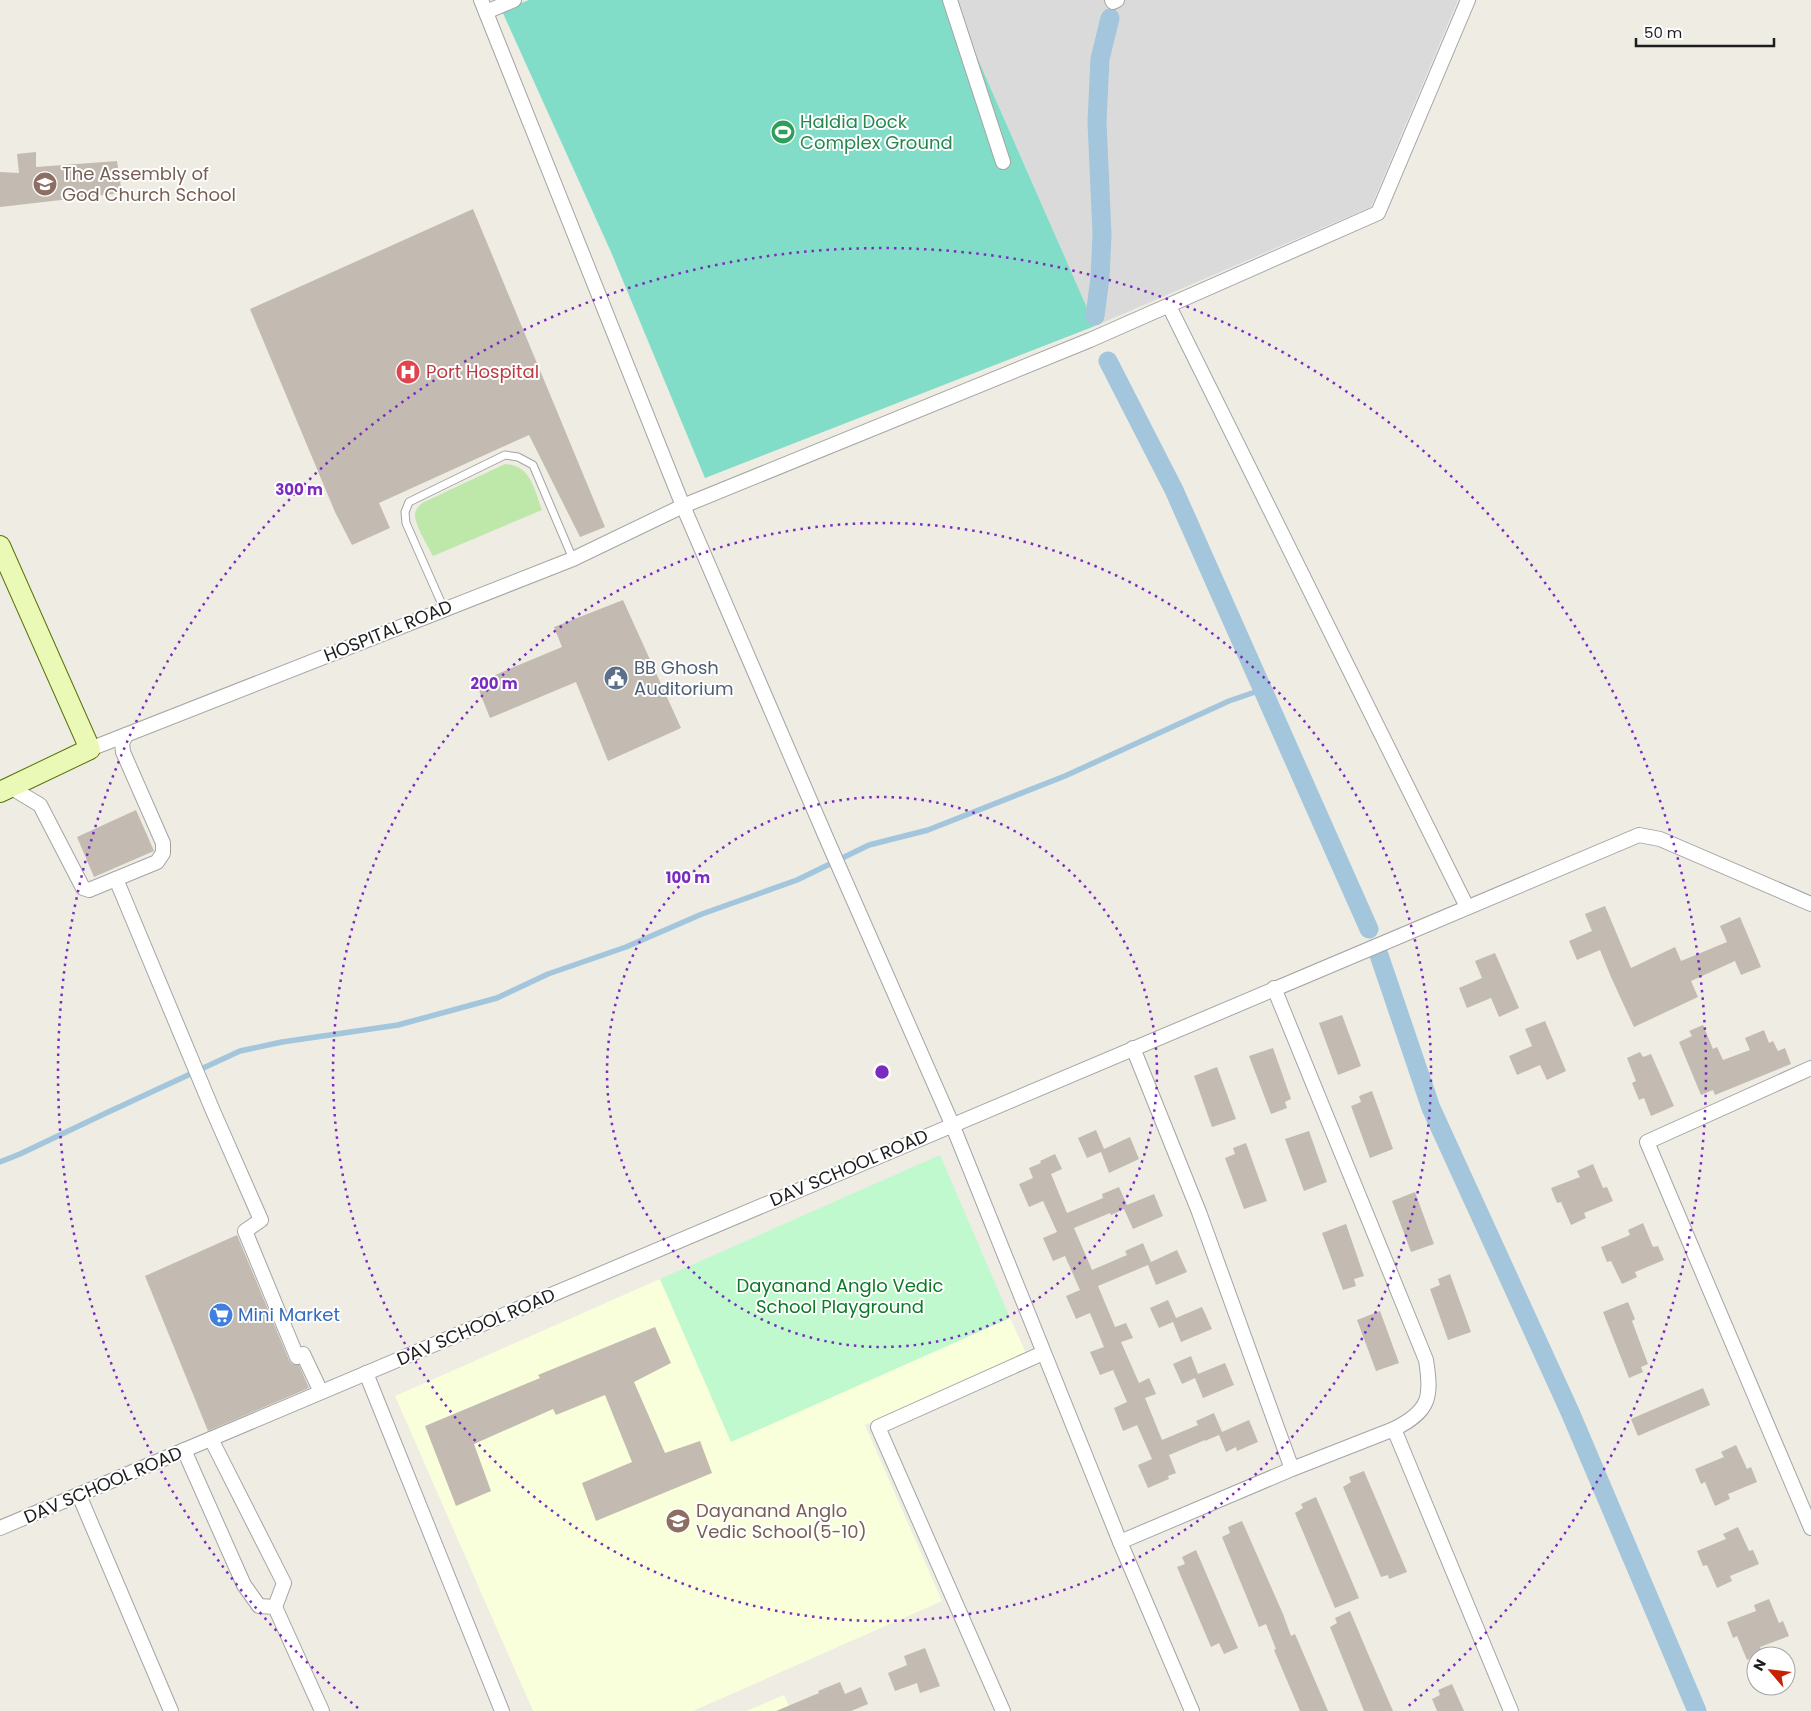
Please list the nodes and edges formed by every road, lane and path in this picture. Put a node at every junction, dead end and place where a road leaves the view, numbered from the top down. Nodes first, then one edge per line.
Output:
1 (514, 0) edge
2 (950, 0) edge
3 (1112, 0) edge
4 (1117, 0) edge
5 (1468, 0) edge
6 (483, 6) edge
7 (1002, 162) dead end
8 (1169, 306) junction
9 (683, 506) junction
10 (0, 546) edge
11 (573, 559) junction
12 (444, 609) junction
13 (126, 735) junction
14 (90, 749) junction
15 (5, 790) edge
16 (116, 879) junction
17 (1811, 904) edge
18 (1468, 907) junction
19 (1274, 988) junction
20 (1133, 1048) junction
21 (1811, 1068) edge
22 (952, 1124) junction
23 (1043, 1353) junction
24 (366, 1373) junction
25 (321, 1392) junction
26 (1394, 1429) junction
27 (211, 1439) junction
28 (184, 1450) junction
29 (1292, 1468) junction
30 (79, 1495) junction
31 (0, 1528) edge
32 (1811, 1528) edge
33 (1120, 1542) junction
34 (275, 1607) junction
35 (171, 1711) edge
36 (322, 1711) edge
37 (502, 1711) edge
38 (1003, 1711) edge
39 (1192, 1711) edge
40 (1511, 1711) edge

1 - 6 street
2 - 7 street
3 - 4 street
5 - 8 street, HOSPITAL ROAD
6 - 9 street
8 - 9 street, HOSPITAL ROAD
8 - 18 street
9 - 11 street, HOSPITAL ROAD
9 - 22 street
10 - 14 main road
11 - 12 street, HOSPITAL ROAD
11 - 12 lane
12 - 13 street, HOSPITAL ROAD
13 - 14 street, HOSPITAL ROAD
13 - 16 street
14 - 15 main road
15 - 16 street
16 - 25 street
17 - 18 street, DAV SCHOOL ROAD
18 - 19 street, DAV SCHOOL ROAD
19 - 20 street, DAV SCHOOL ROAD
19 - 26 street
20 - 22 street, DAV SCHOOL ROAD
20 - 29 street
21 - 32 street
22 - 23 street
22 - 24 street, DAV SCHOOL ROAD
23 - 33 street
23 - 38 street
24 - 25 street, DAV SCHOOL ROAD
24 - 37 street
25 - 27 street, DAV SCHOOL ROAD
26 - 29 street
26 - 40 street
27 - 28 street, DAV SCHOOL ROAD
27 - 34 street
28 - 30 street, DAV SCHOOL ROAD
28 - 34 street
29 - 33 street
30 - 31 street, DAV SCHOOL ROAD
30 - 35 street
33 - 39 street
34 - 36 street

